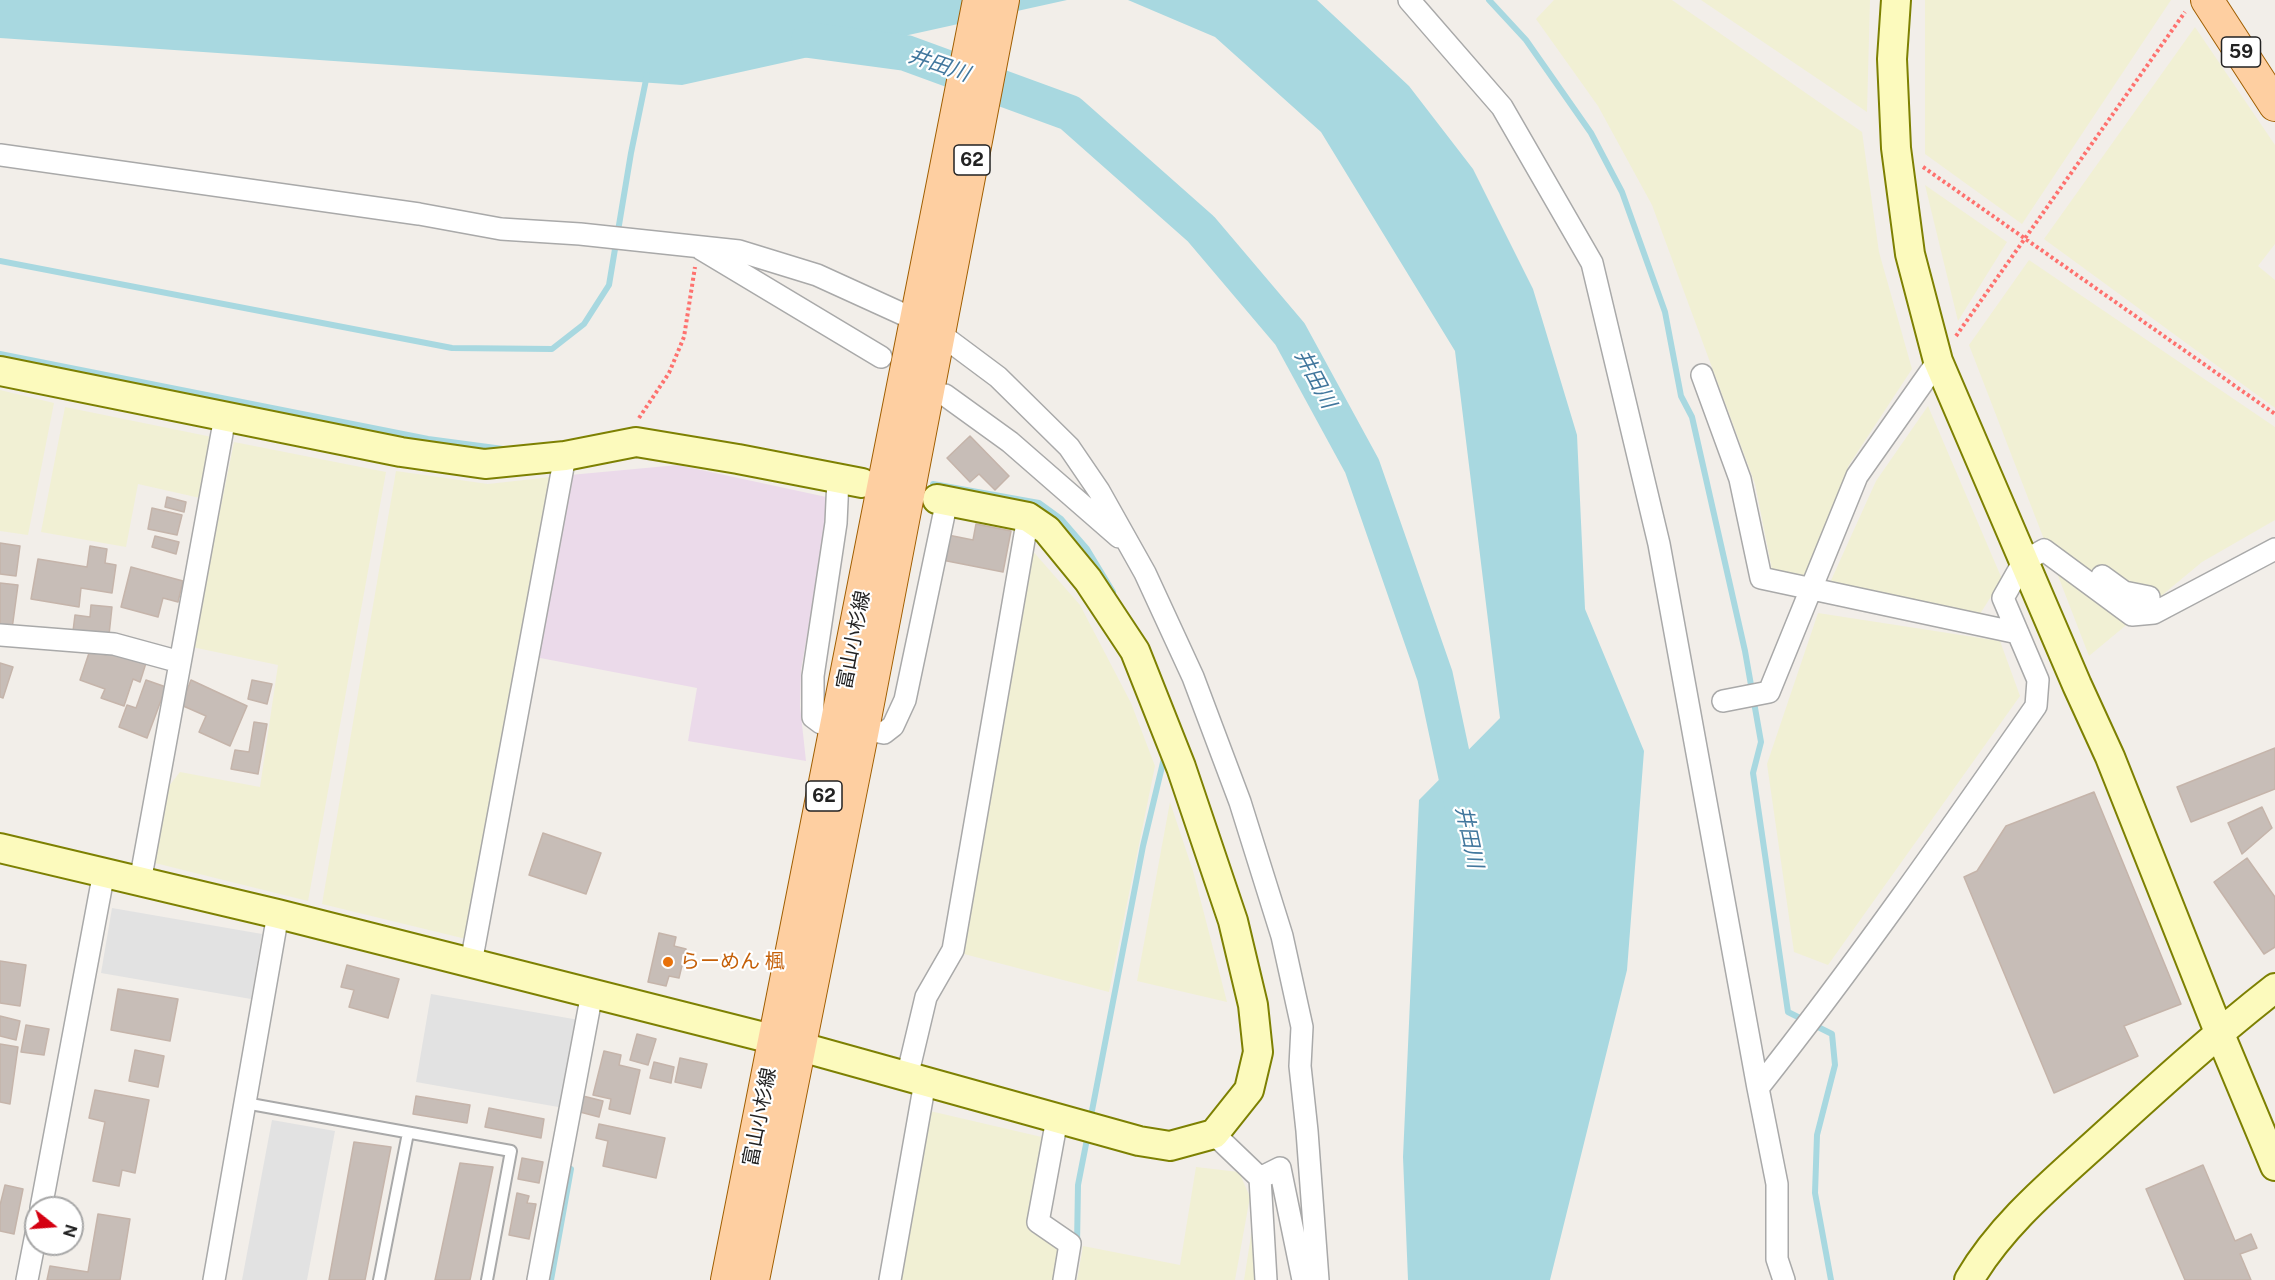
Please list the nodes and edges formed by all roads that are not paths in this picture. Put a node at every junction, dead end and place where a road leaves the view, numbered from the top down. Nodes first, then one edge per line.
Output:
1 (979, 0) edge
2 (1003, 0) edge
3 (1409, 0) edge
4 (1896, 0) edge
5 (2197, 5) edge
6 (2275, 105) edge
7 (0, 155) edge
8 (698, 247) junction
9 (929, 321) junction
10 (881, 357) dead end
11 (1938, 361) junction
12 (0, 370) edge
13 (1702, 375) dead end
14 (945, 395) dead end
15 (225, 417) junction
16 (565, 456) junction
17 (850, 481) joint
18 (942, 500) joint
19 (1028, 517) junction
20 (1130, 547) junction
21 (2275, 549) edge
22 (2034, 556) junction
23 (1810, 588) junction
24 (2148, 597) dead end
25 (2018, 633) junction
26 (0, 635) edge
27 (180, 662) junction
28 (1723, 701) dead end
29 (850, 727) junction
30 (0, 848) edge
31 (104, 872) junction
32 (140, 882) junction
33 (278, 914) junction
34 (471, 963) junction
35 (2275, 988) edge
36 (592, 993) junction
37 (2219, 1032) junction
38 (788, 1043) junction
39 (916, 1080) junction
40 (1758, 1088) junction
41 (245, 1103) junction
42 (1057, 1119) junction
43 (408, 1133) junction
44 (1214, 1134) junction
45 (2275, 1166) edge
46 (1260, 1178) junction
47 (43, 1196) edge
48 (32, 1256) edge
49 (27, 1280) edge
50 (214, 1280) edge
51 (379, 1280) edge
52 (488, 1280) edge
53 (538, 1280) edge
54 (727, 1280) edge
55 (753, 1280) edge
56 (890, 1280) edge
57 (1064, 1280) edge
58 (1266, 1280) edge
59 (1303, 1280) edge
60 (1317, 1280) edge
61 (1784, 1280) edge
62 (1969, 1280) edge

1 - 9 main road, 富山小杉線 / 62
2 - 9 main road, 富山小杉線 / 62
3 - 40 street
4 - 11 street
5 - 6 main road, 59
7 - 8 street
8 - 9 street
8 - 10 street
9 - 20 street
9 - 29 main road, 富山小杉線 / 62
11 - 22 street
11 - 23 street
12 - 15 street
13 - 23 street
14 - 20 street
15 - 16 street
15 - 27 street
16 - 17 street
16 - 34 street
17 - 29 street
18 - 19 street
18 - 29 street
19 - 39 street
19 - 44 street
20 - 60 street
21 - 22 street
22 - 24 street
22 - 25 street
22 - 37 street
23 - 25 street
23 - 28 street
25 - 40 street
26 - 27 street
27 - 32 street
29 - 38 main road, 富山小杉線 / 62
30 - 31 street
31 - 32 street
31 - 47 street
32 - 33 street
33 - 34 street
33 - 41 street
34 - 36 street
35 - 37 street
36 - 38 street
36 - 53 street
37 - 45 street
37 - 62 street
38 - 39 street
38 - 54 main road, 富山小杉線 / 62
38 - 55 main road, 富山小杉線 / 62
39 - 42 street
39 - 56 street
40 - 61 street
41 - 43 lane
41 - 50 street
42 - 44 street
42 - 57 street
43 - 51 lane
43 - 52 lane
44 - 46 street
46 - 58 street
46 - 59 street
48 - 49 street

